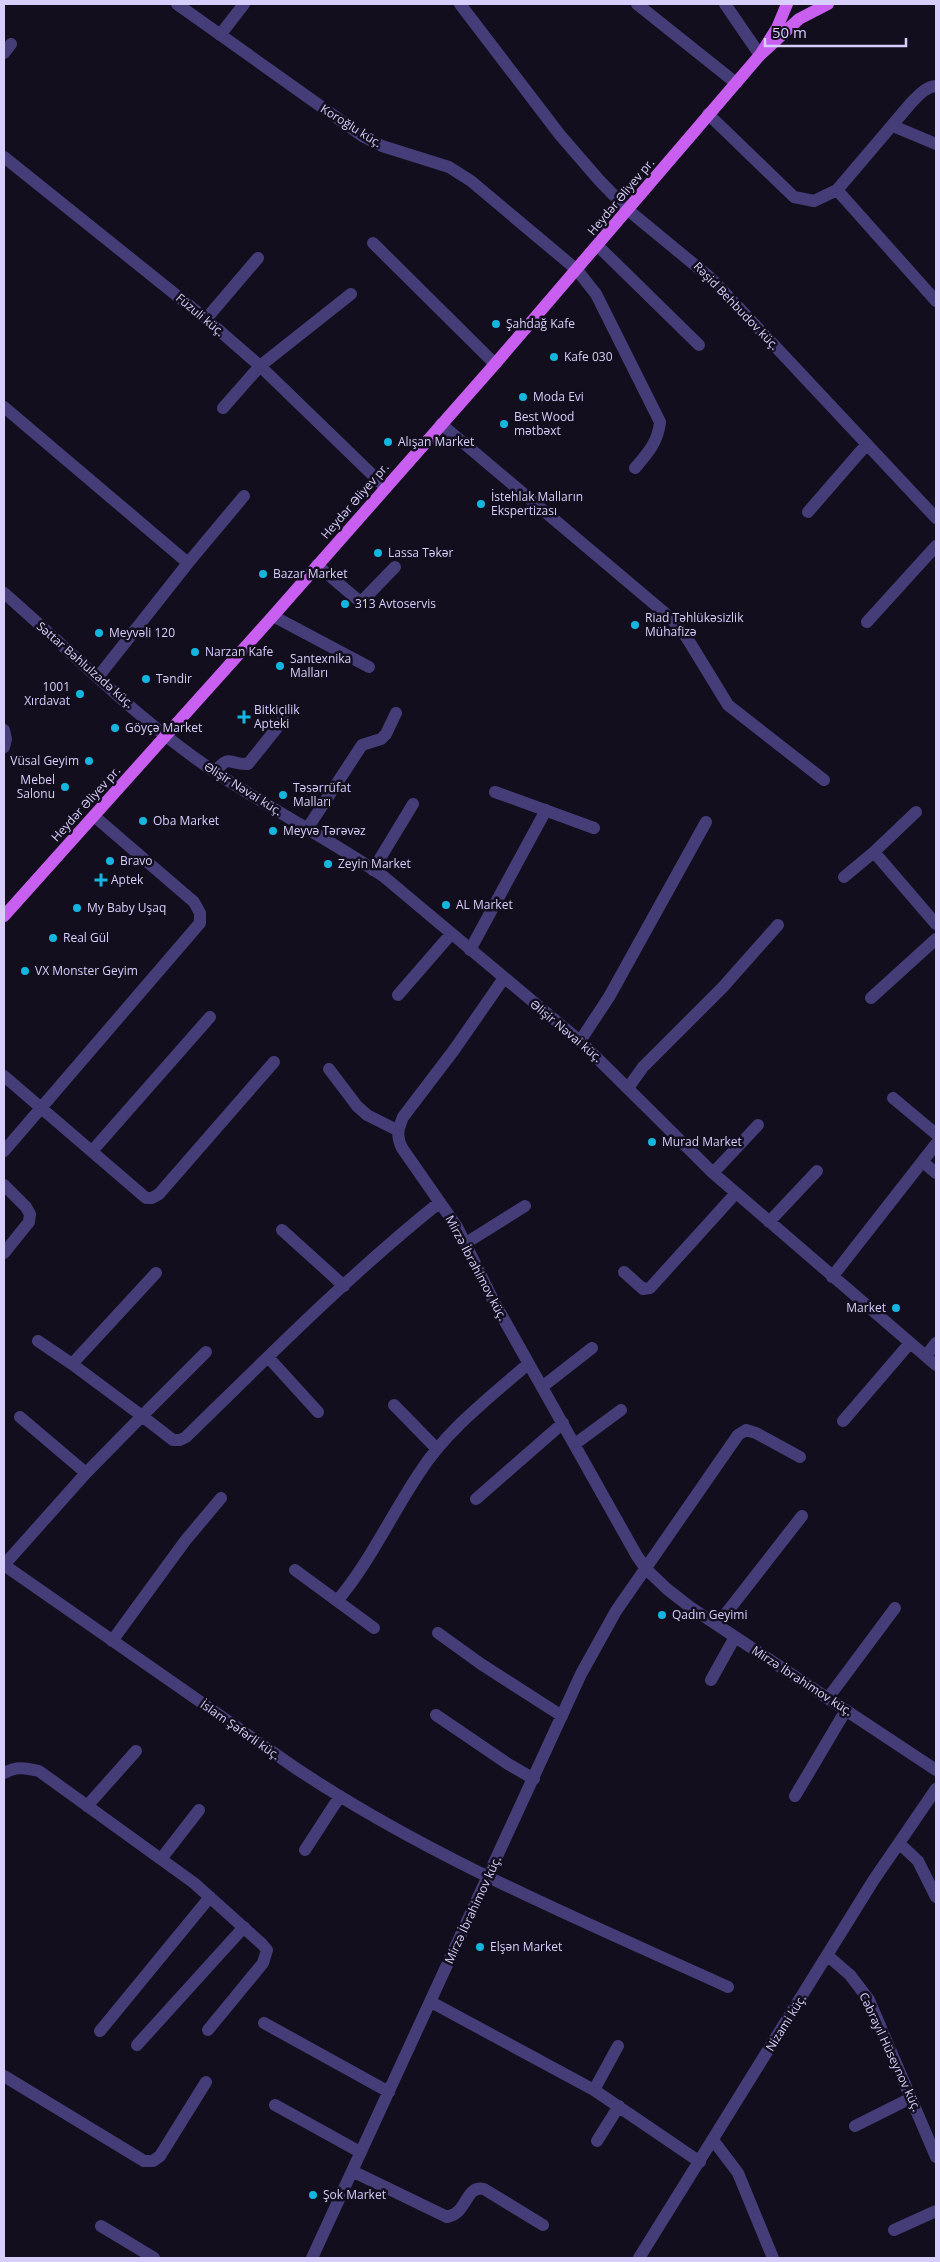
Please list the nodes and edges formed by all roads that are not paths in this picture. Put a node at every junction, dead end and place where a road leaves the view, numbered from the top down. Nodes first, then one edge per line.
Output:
1 (177, 4) edge
2 (244, 4) edge
3 (460, 4) edge
4 (637, 4) edge
5 (725, 4) edge
6 (786, 4) edge
7 (828, 4) edge
8 (220, 35) junction
9 (760, 55) junction
10 (736, 83) junction
11 (936, 86) edge
12 (708, 114) junction
13 (892, 126) junction
14 (936, 144) edge
15 (4, 157) edge
16 (837, 190) junction
17 (628, 210) junction
18 (373, 243) dead end
19 (598, 246) junction
20 (258, 258) dead end
21 (577, 270) junction
22 (352, 294) dead end
23 (936, 300) edge
24 (206, 319) junction
25 (699, 345) dead end
26 (495, 364) junction
27 (260, 366) junction
28 (4, 407) edge
29 (223, 408) dead end
30 (441, 424) junction
31 (867, 444) junction
32 (634, 468) dead end
33 (385, 487) junction
34 (244, 496) dead end
35 (808, 512) dead end
36 (936, 518) edge
37 (936, 546) edge
38 (188, 563) junction
39 (317, 565) junction
40 (395, 567) dead end
41 (6, 598) edge
42 (273, 616) junction
43 (867, 622) dead end
44 (369, 667) dead end
45 (98, 677) junction
46 (396, 713) dead end
47 (284, 719) dead end
48 (4, 730) edge
49 (167, 735) junction
50 (4, 747) edge
51 (215, 772) junction
52 (824, 780) dead end
53 (495, 792) dead end
54 (413, 804) dead end
55 (546, 810) junction
56 (916, 812) dead end
57 (94, 816) junction
58 (706, 822) dead end
59 (594, 828) dead end
60 (307, 829) junction
61 (874, 852) junction
62 (374, 870) junction
63 (844, 877) dead end
64 (4, 916) edge
65 (936, 924) edge
66 (778, 925) dead end
67 (451, 934) junction
68 (936, 939) edge
69 (470, 950) junction
70 (504, 978) junction
71 (398, 995) dead end
72 (871, 998) dead end
73 (210, 1017) dead end
74 (580, 1041) junction
75 (274, 1062) dead end
76 (329, 1068) dead end
77 (4, 1076) edge
78 (628, 1088) junction
79 (893, 1098) dead end
80 (41, 1106) junction
81 (758, 1125) dead end
82 (397, 1130) junction
83 (936, 1134) edge
84 (936, 1144) edge
85 (93, 1150) junction
86 (4, 1152) edge
87 (923, 1162) junction
88 (817, 1171) dead end
89 (713, 1173) junction
90 (936, 1173) edge
91 (4, 1186) edge
92 (736, 1193) junction
93 (440, 1202) junction
94 (525, 1206) dead end
95 (769, 1222) junction
96 (282, 1230) dead end
97 (466, 1243) junction
98 (4, 1252) edge
99 (624, 1272) dead end
100 (156, 1273) dead end
101 (832, 1277) junction
102 (344, 1286) junction
103 (38, 1341) dead end
104 (910, 1343) junction
105 (936, 1343) edge
106 (592, 1348) dead end
107 (206, 1352) dead end
108 (926, 1356) junction
109 (268, 1357) junction
110 (72, 1364) junction
111 (528, 1364) junction
112 (936, 1365) edge
113 (542, 1387) junction
114 (394, 1405) dead end
115 (621, 1410) dead end
116 (318, 1412) dead end
117 (142, 1416) junction
118 (20, 1417) dead end
119 (843, 1421) dead end
120 (563, 1423) junction
121 (575, 1444) junction
122 (437, 1449) junction
123 (800, 1457) dead end
124 (86, 1473) junction
125 (221, 1498) dead end
126 (476, 1500) dead end
127 (802, 1516) dead end
128 (4, 1565) edge
129 (646, 1569) junction
130 (295, 1570) dead end
131 (337, 1602) junction
132 (895, 1608) dead end
133 (717, 1625) junction
134 (374, 1628) dead end
135 (438, 1633) dead end
136 (736, 1637) junction
137 (112, 1641) junction
138 (711, 1680) dead end
139 (828, 1698) junction
140 (846, 1710) junction
141 (436, 1715) dead end
142 (562, 1716) junction
143 (136, 1751) dead end
144 (936, 1770) edge
145 (4, 1772) edge
146 (534, 1779) junction
147 (936, 1790) edge
148 (340, 1796) junction
149 (795, 1796) dead end
150 (88, 1806) junction
151 (199, 1810) dead end
152 (899, 1843) junction
153 (305, 1850) dead end
154 (161, 1859) junction
155 (488, 1878) junction
156 (210, 1897) junction
157 (936, 1897) edge
158 (244, 1926) junction
159 (828, 1956) junction
160 (728, 1987) dead end
161 (431, 2002) junction
162 (264, 2023) dead end
163 (208, 2030) dead end
164 (100, 2031) dead end
165 (137, 2045) dead end
166 (618, 2046) dead end
167 (4, 2076) edge
168 (206, 2082) dead end
169 (594, 2090) junction
170 (389, 2092) junction
171 (911, 2098) junction
172 (275, 2105) dead end
173 (620, 2106) junction
174 (855, 2126) dead end
175 (714, 2140) junction
176 (597, 2141) dead end
177 (360, 2152) junction
178 (936, 2157) edge
179 (700, 2162) junction
180 (352, 2171) junction
181 (936, 2211) edge
182 (543, 2224) dead end
183 (101, 2226) dead end
184 (894, 2230) dead end
185 (154, 2258) edge
186 (312, 2258) edge
187 (639, 2258) edge
188 (773, 2258) edge

1 - 8 street, Koroğlu küç.
2 - 8 street
3 - 17 street, Rəşid Behbudov küç.
4 - 10 street
5 - 9 street
6 - 9 main road
7 - 9 main road
8 - 21 street, Koroğlu küç.
9 - 10 main road, Heydər Əliyev pr.
10 - 12 main road, Heydər Əliyev pr.
11 - 13 street
12 - 16 street
12 - 17 main road, Heydər Əliyev pr.
13 - 14 street
13 - 16 street
15 - 24 street, Füzuli küç.
16 - 23 street
17 - 19 main road, Heydər Əliyev pr.
17 - 31 street, Rəşid Behbudov küç.
18 - 26 street
19 - 21 main road, Heydər Əliyev pr.
19 - 25 street
20 - 24 street
21 - 26 main road, Heydər Əliyev pr.
21 - 32 street, Koroğlu küç.
22 - 27 street
24 - 27 street, Füzuli küç.
26 - 30 main road, Heydər Əliyev pr.
27 - 29 street
27 - 33 street, Füzuli küç.
28 - 38 street
30 - 33 main road, Heydər Əliyev pr.
30 - 52 street
31 - 35 street
31 - 36 street, Rəşid Behbudov küç.
33 - 39 main road, Heydər Əliyev pr.
34 - 38 street
37 - 43 street
38 - 45 street
39 - 40 street
39 - 42 main road, Heydər Əliyev pr.
41 - 45 street, Səttar Bəhlulzadə küç.
42 - 44 street
42 - 49 main road, Heydər Əliyev pr.
45 - 49 street, Səttar Bəhlulzadə küç.
46 - 60 street
47 - 51 street
48 - 50 street
49 - 51 street, Əlişir Nəvai küç.
49 - 57 main road, Heydər Əliyev pr.
51 - 60 street, Əlişir Nəvai küç.
53 - 55 street
54 - 62 street
55 - 59 street
55 - 69 street
56 - 61 street
57 - 64 main road, Heydər Əliyev pr.
57 - 80 street
58 - 74 street
60 - 62 street, Əlişir Nəvai küç.
61 - 63 street
61 - 65 street
62 - 67 street, Əlişir Nəvai küç.
66 - 78 street
67 - 69 street, Əlişir Nəvai küç.
67 - 71 street
68 - 72 street
69 - 70 street, Əlişir Nəvai küç.
70 - 74 street, Əlişir Nəvai küç.
70 - 82 street
73 - 85 street
74 - 78 street, Əlişir Nəvai küç.
75 - 85 street
76 - 82 street
77 - 80 street
78 - 89 street, Əlişir Nəvai küç.
79 - 83 street
80 - 85 street
80 - 86 street
81 - 89 street
82 - 93 street, Mirzə İbrahimov küç.
84 - 87 street
87 - 90 street
87 - 101 street
88 - 95 street
89 - 92 street, Əlişir Nəvai küç.
91 - 98 street
92 - 95 street, Əlişir Nəvai küç.
92 - 99 street
93 - 97 street, Mirzə İbrahimov küç.
93 - 102 street
94 - 97 street
95 - 101 street, Əlişir Nəvai küç.
96 - 102 street
97 - 111 street, Mirzə İbrahimov küç.
100 - 110 street
101 - 104 street, Əlişir Nəvai küç.
102 - 109 street
103 - 110 street
104 - 108 street, Əlişir Nəvai küç.
104 - 119 street
105 - 108 street
106 - 113 street
107 - 117 street
108 - 112 street, Əlişir Nəvai küç.
109 - 116 street
109 - 117 street
110 - 117 street
111 - 113 street, Mirzə İbrahimov küç.
111 - 122 street
113 - 120 street, Mirzə İbrahimov küç.
114 - 122 street
115 - 121 street
117 - 124 street
118 - 124 street
120 - 121 street, Mirzə İbrahimov küç.
120 - 126 street
121 - 129 street, Mirzə İbrahimov küç.
122 - 131 street
123 - 129 street
124 - 128 street
125 - 137 street
127 - 133 street
128 - 137 street, İslam Şəfərli küç.
129 - 133 street, Mirzə İbrahimov küç.
129 - 142 street, Mirzə İbrahimov küç.
130 - 131 street
131 - 134 street
132 - 139 street
133 - 136 street, Mirzə İbrahimov küç.
135 - 142 street
136 - 138 street
136 - 139 street, Mirzə İbrahimov küç.
137 - 148 street, İslam Şəfərli küç.
139 - 140 street, Mirzə İbrahimov küç.
140 - 144 street, Mirzə İbrahimov küç.
140 - 149 street
141 - 146 street
142 - 146 street, Mirzə İbrahimov küç.
143 - 150 street
145 - 150 street
146 - 155 street, Mirzə İbrahimov küç.
147 - 152 street, Nizami küç.
148 - 153 street
148 - 155 street, İslam Şəfərli küç.
150 - 154 street
151 - 154 street
152 - 157 street
152 - 159 street, Nizami küç.
154 - 156 street
155 - 160 street, İslam Şəfərli küç.
155 - 161 street, Mirzə İbrahimov küç.
156 - 158 street
156 - 164 street
158 - 163 street
158 - 165 street
159 - 171 street, Cəbrayıl Hüseynov küç.
159 - 175 street, Nizami küç.
161 - 169 street
161 - 170 street, Mirzə İbrahimov küç.
162 - 170 street
166 - 169 street
167 - 168 street
169 - 173 street
170 - 177 street, Mirzə İbrahimov küç.
171 - 174 street
171 - 178 street, Cəbrayıl Hüseynov küç.
172 - 177 street
173 - 176 street
173 - 179 street
175 - 179 street, Nizami küç.
175 - 188 street
177 - 180 street, Mirzə İbrahimov küç.
179 - 187 street, Nizami küç.
180 - 182 street
180 - 186 street, Mirzə İbrahimov küç.
181 - 184 street
183 - 185 street

